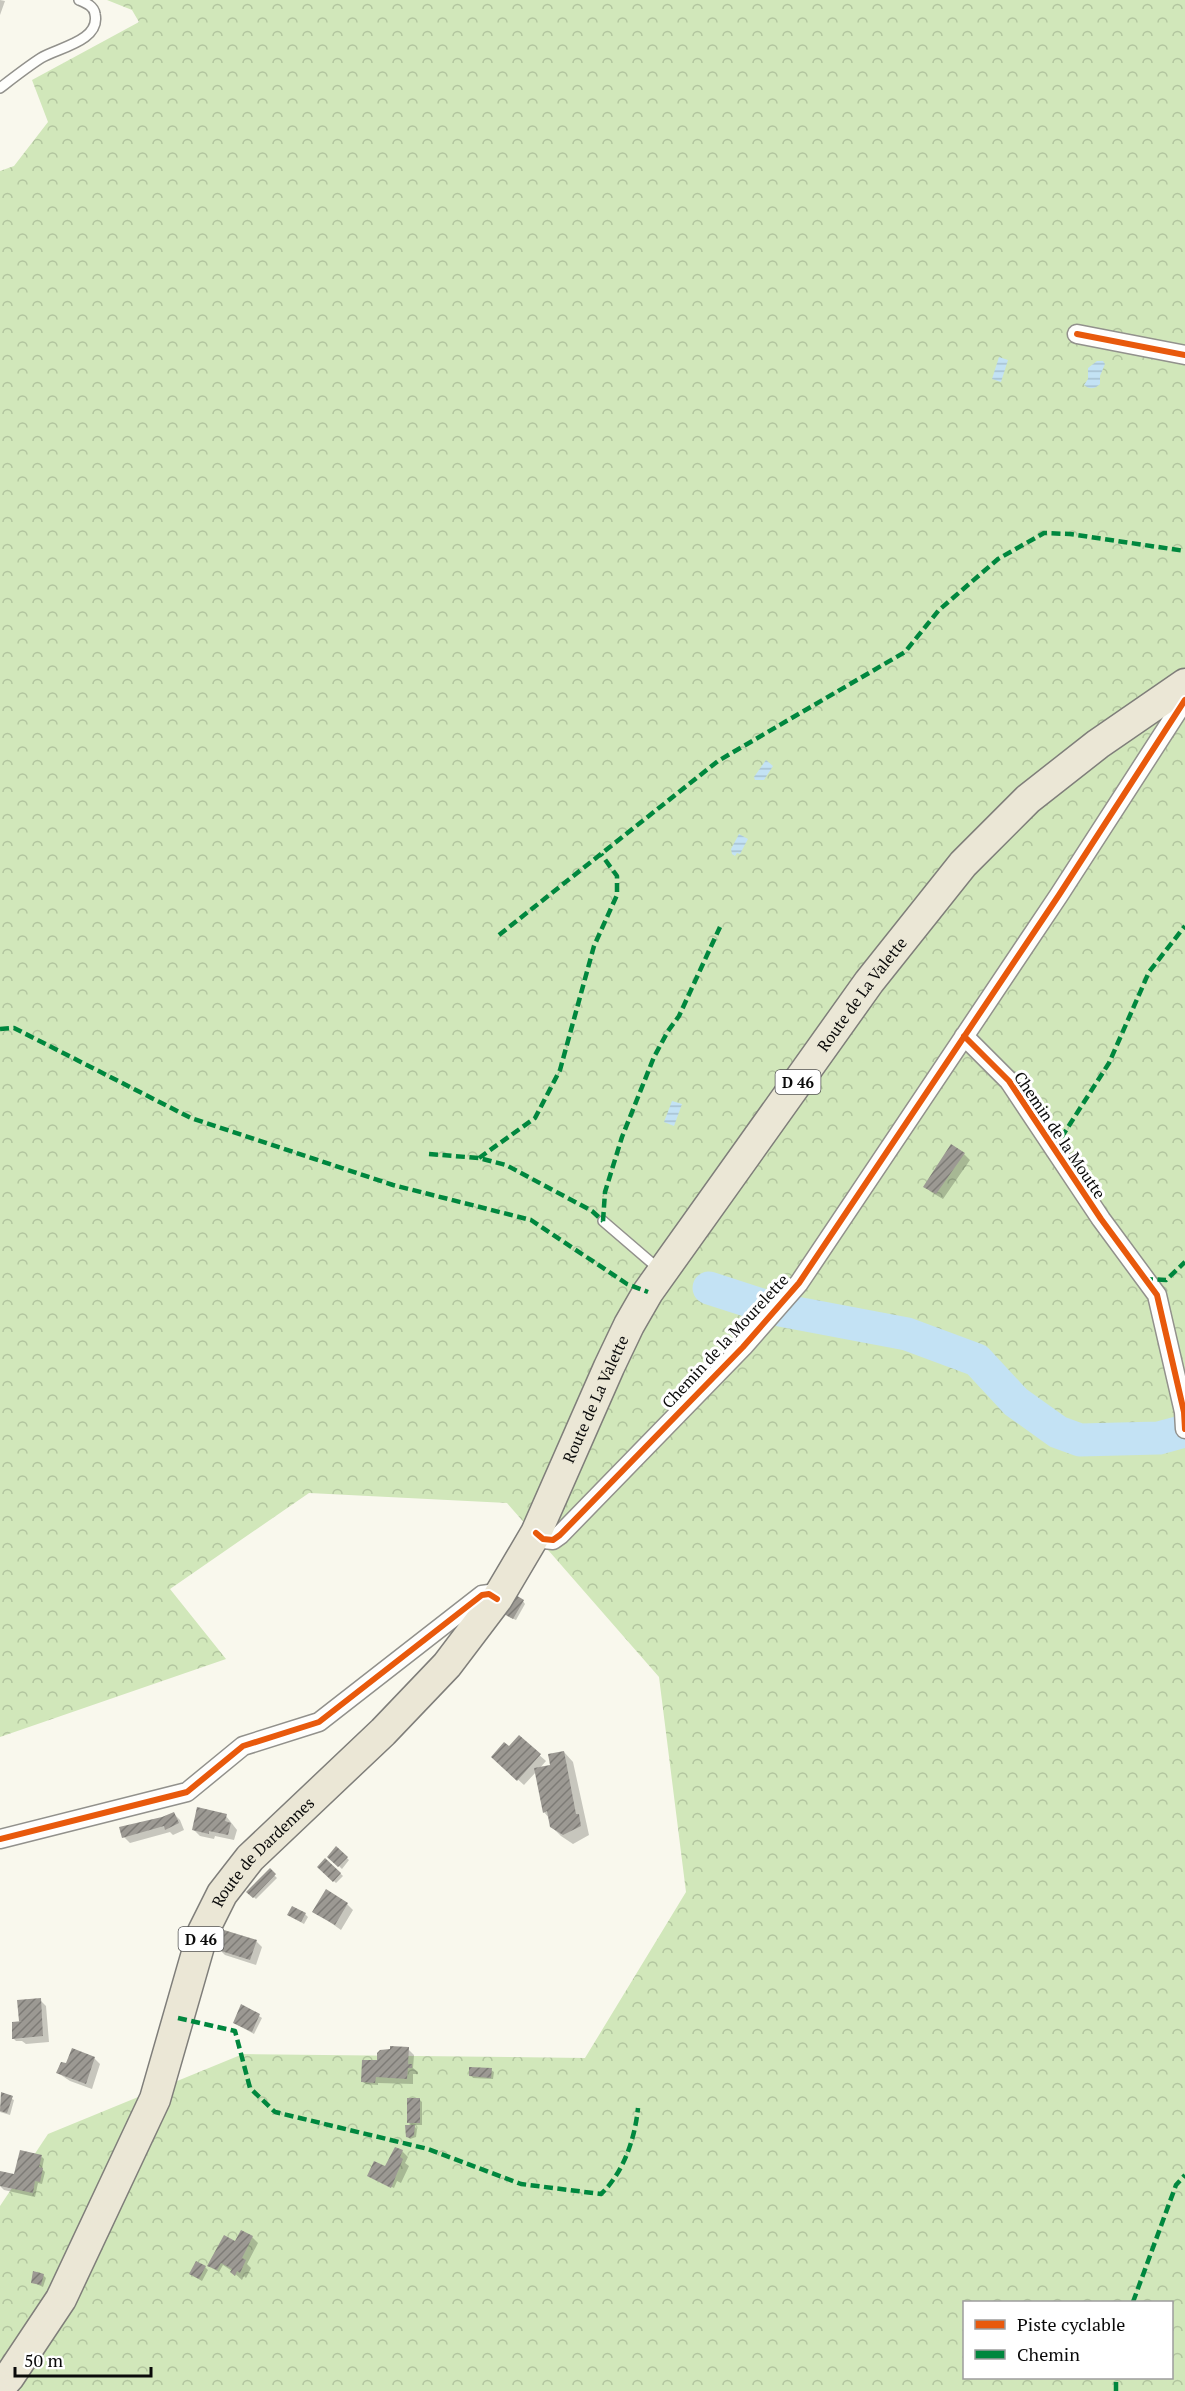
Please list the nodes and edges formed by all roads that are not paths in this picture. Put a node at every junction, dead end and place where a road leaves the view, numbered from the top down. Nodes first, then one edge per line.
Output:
1 (79, 0) edge
2 (0, 88) edge
3 (1077, 334) dead end
4 (1185, 355) edge
5 (1185, 689) edge
6 (964, 1036) junction
7 (603, 1221) dead end
8 (662, 1272) junction
9 (1185, 1429) edge
10 (536, 1533) junction
11 (517, 1564) joint
12 (497, 1599) junction
13 (0, 1839) edge
14 (0, 2387) edge

1 - 2 lane
3 - 4 street
5 - 6 street
5 - 8 main road, Route de La Valette / D 46
6 - 9 street, Chemin de la Moutte
6 - 10 street, Chemin de la Mourelette
7 - 8 lane
8 - 10 main road, Route de La Valette / D 46
10 - 11 main road, Route de La Valette / D 46
11 - 12 main road, Route de Dardennes / D 46
12 - 13 street
12 - 14 main road, Route de Dardennes / D 46

